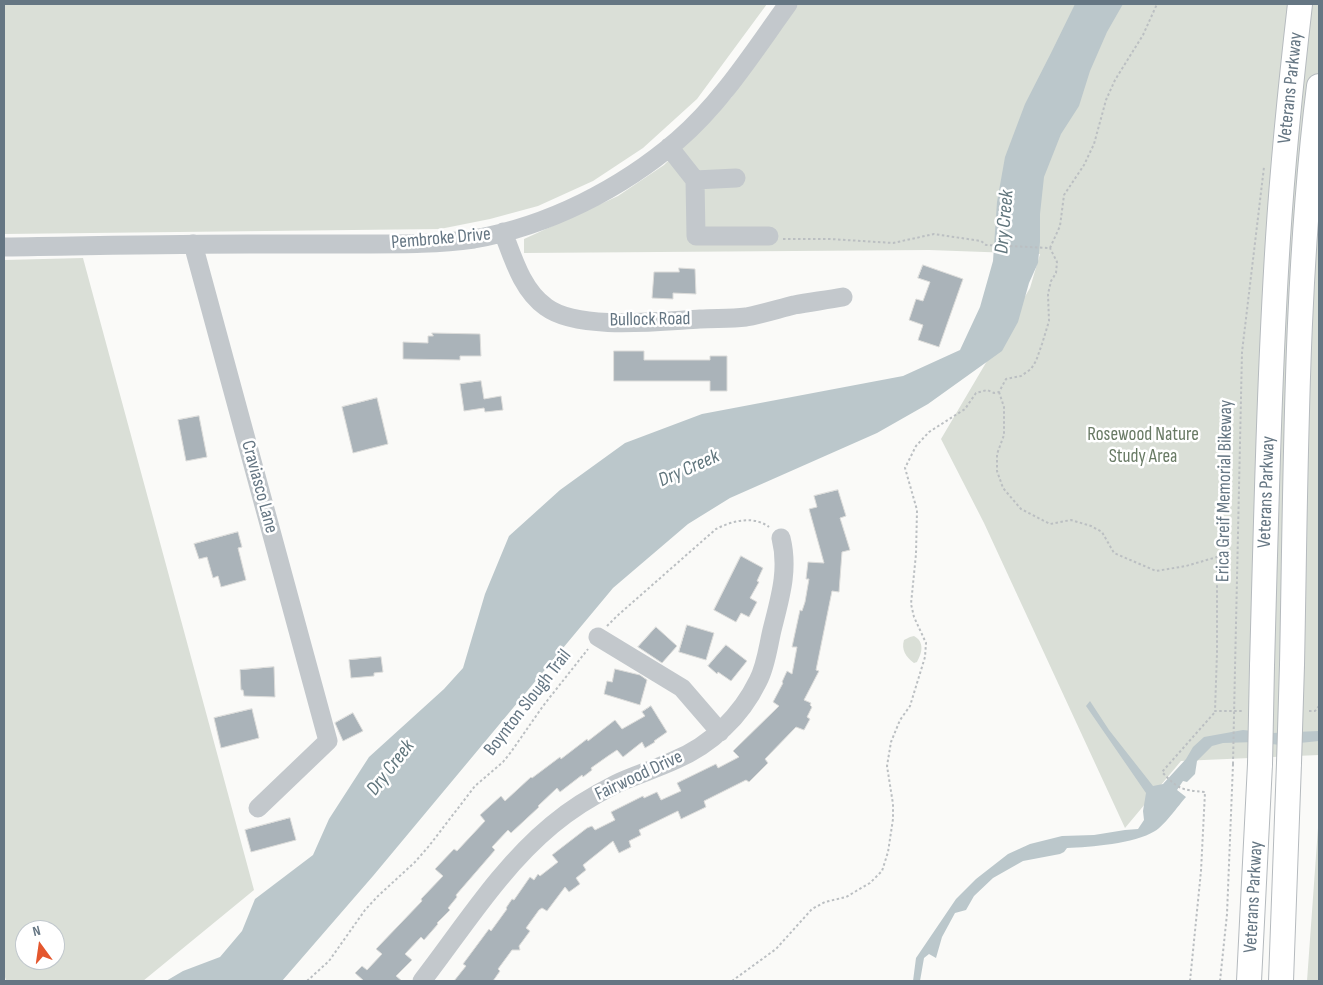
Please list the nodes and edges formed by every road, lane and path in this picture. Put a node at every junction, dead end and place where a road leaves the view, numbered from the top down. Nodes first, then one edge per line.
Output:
1 (788, 4) edge
2 (1157, 4) edge
3 (1300, 4) edge
4 (1319, 86) edge
5 (669, 147) junction
6 (1265, 158) dead end
7 (736, 178) dead end
8 (695, 180) junction
9 (503, 232) junction
10 (773, 237) joint
11 (193, 244) junction
12 (4, 247) edge
13 (1050, 248) junction
14 (843, 297) dead end
15 (999, 392) junction
16 (781, 538) joint
17 (598, 637) junction
18 (1319, 706) edge
19 (1215, 711) junction
20 (1245, 711) dead end
21 (1305, 711) dead end
22 (720, 732) junction
23 (258, 808) dead end
24 (307, 981) edge
25 (422, 981) edge
26 (732, 981) edge
27 (1190, 981) edge
28 (1220, 981) edge
29 (1249, 981) edge
30 (1281, 981) edge

1 - 5 street, Pembroke Drive
2 - 13 path
3 - 29 main road, Veterans Parkway, bridge
4 - 30 main road, Veterans Parkway, bridge
5 - 8 street
5 - 9 street, Pembroke Drive
6 - 28 path, Erica Greif Memorial Bikeway, bridge
7 - 8 street
8 - 10 street
9 - 11 street, Pembroke Drive
9 - 14 street, Bullock Road
10 - 13 path
11 - 12 street, Pembroke Drive
11 - 23 street, Craviasco Lane
13 - 15 path
15 - 19 path
15 - 26 path
16 - 17 path, Boynton Slough Trail
16 - 22 street, Fairwood Drive
17 - 22 street
17 - 24 path, Boynton Slough Trail
18 - 21 path
19 - 20 path
19 - 27 path
22 - 25 street, Fairwood Drive

